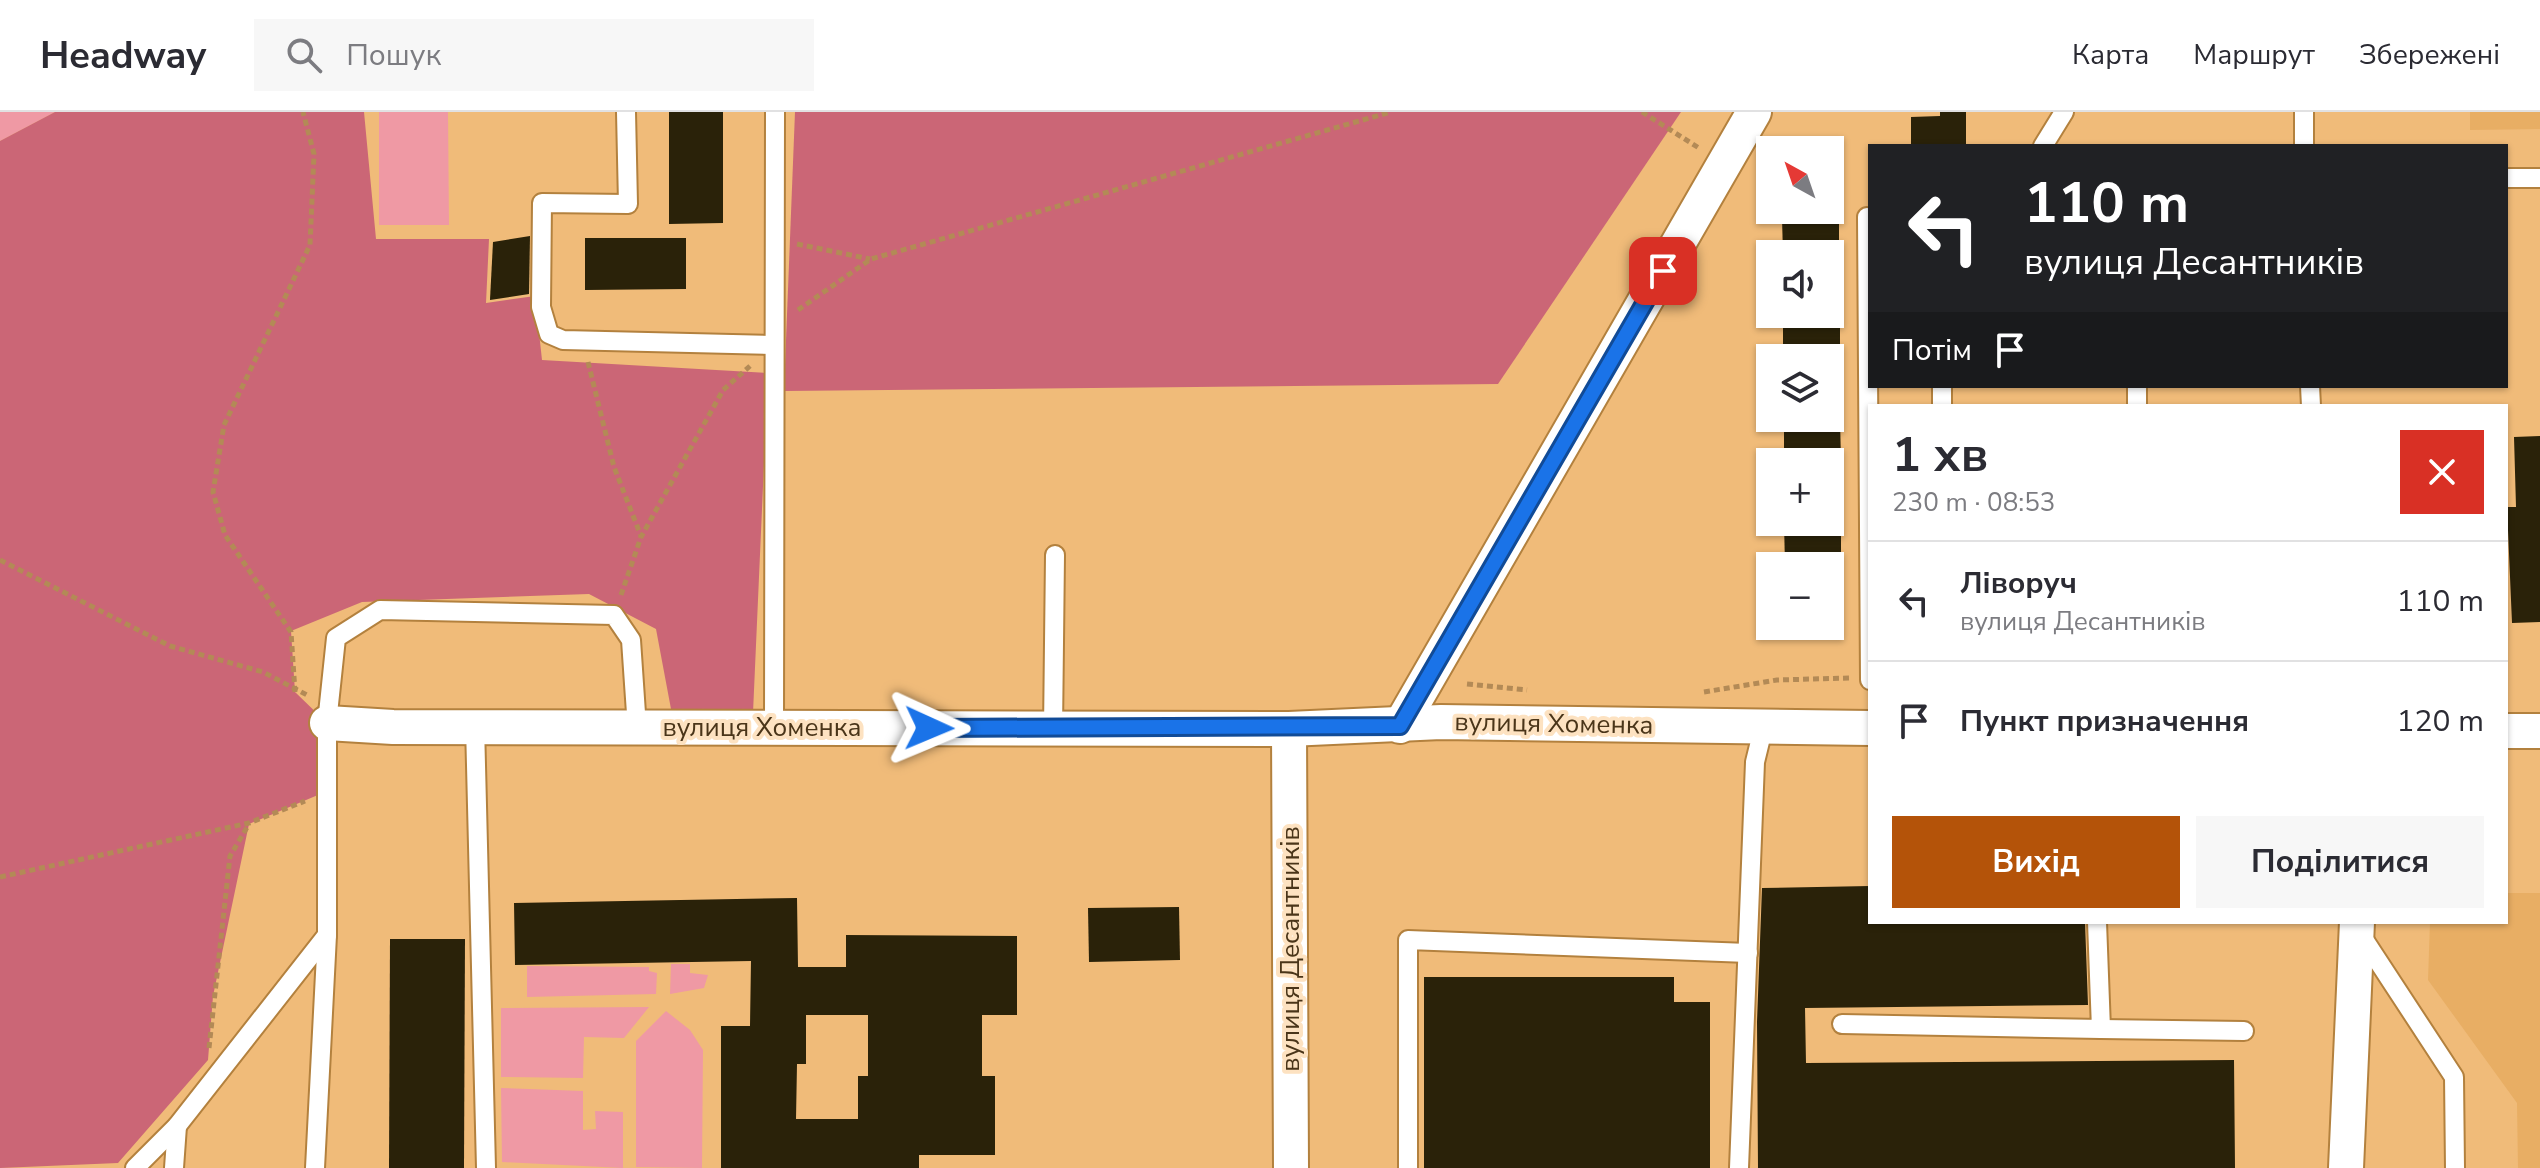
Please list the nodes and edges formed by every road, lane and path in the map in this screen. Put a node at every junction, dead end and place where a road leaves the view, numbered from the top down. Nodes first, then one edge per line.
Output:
1 (303, 112) edge
2 (626, 112) edge
3 (775, 112) edge
4 (1391, 112) edge
5 (1642, 112) edge
6 (1754, 112) edge
7 (2064, 112) edge
8 (2304, 112) edge
9 (2044, 144) edge
10 (2304, 144) edge
11 (1725, 164) junction
12 (2508, 178) edge
13 (2540, 178) edge
14 (1867, 217) dead end
15 (778, 231) junction
16 (871, 259) junction
17 (582, 340) junction
18 (774, 345) junction
19 (1868, 371) edge
20 (641, 537) junction
21 (1055, 555) dead end
22 (0, 560) edge
23 (614, 615) junction
24 (1868, 679) edge
25 (1467, 684) dead end
26 (1530, 690) dead end
27 (295, 692) junction
28 (1695, 694) dead end
29 (328, 713) junction
30 (475, 725) junction
31 (1764, 725) junction
32 (774, 726) junction
33 (1400, 726) junction
34 (637, 728) junction
35 (1868, 728) edge
36 (1289, 729) junction
37 (1053, 730) junction
38 (2508, 731) edge
39 (2540, 731) edge
40 (325, 792) junction
41 (249, 823) junction
42 (0, 877) edge
43 (2097, 924) edge
44 (2357, 926) edge
45 (327, 935) junction
46 (1748, 953) junction
47 (1842, 1024) dead end
48 (2101, 1029) junction
49 (2244, 1031) dead end
50 (215, 1075) junction
51 (177, 1126) junction
52 (135, 1168) edge
53 (174, 1168) edge
54 (315, 1168) edge
55 (486, 1168) edge
56 (1291, 1168) edge
57 (1408, 1168) edge
58 (1739, 1168) edge
59 (2346, 1168) edge
60 (2455, 1168) edge

1 - 27 path
2 - 17 lane
3 - 15 lane
4 - 16 path
5 - 11 path
6 - 11 street
7 - 9 lane
8 - 10 lane
11 - 33 street
12 - 13 lane
14 - 19 lane
15 - 16 path
15 - 18 lane
16 - 18 path
17 - 18 lane
17 - 20 path
18 - 20 path
18 - 32 lane
20 - 23 path
21 - 37 lane
22 - 27 path
23 - 29 lane
23 - 34 lane
24 - 28 path
25 - 26 path
27 - 29 path
29 - 30 street, вулиця Хоменка
29 - 40 lane
30 - 34 street, вулиця Хоменка
30 - 55 lane
31 - 33 street, вулиця Хоменка
31 - 35 street, вулиця Хоменка
31 - 46 lane
32 - 34 street, вулиця Хоменка
32 - 37 street, вулиця Хоменка
33 - 36 street, вулиця Хоменка
36 - 37 street, вулиця Хоменка
36 - 56 street, вулиця Десантників
38 - 39 street
40 - 41 path
40 - 45 lane
41 - 42 path
41 - 50 path
43 - 48 lane
44 - 59 street
44 - 60 lane
45 - 50 lane
45 - 54 lane
46 - 57 lane
46 - 58 lane
47 - 48 lane
48 - 49 lane
50 - 51 lane
51 - 52 lane
51 - 53 lane

